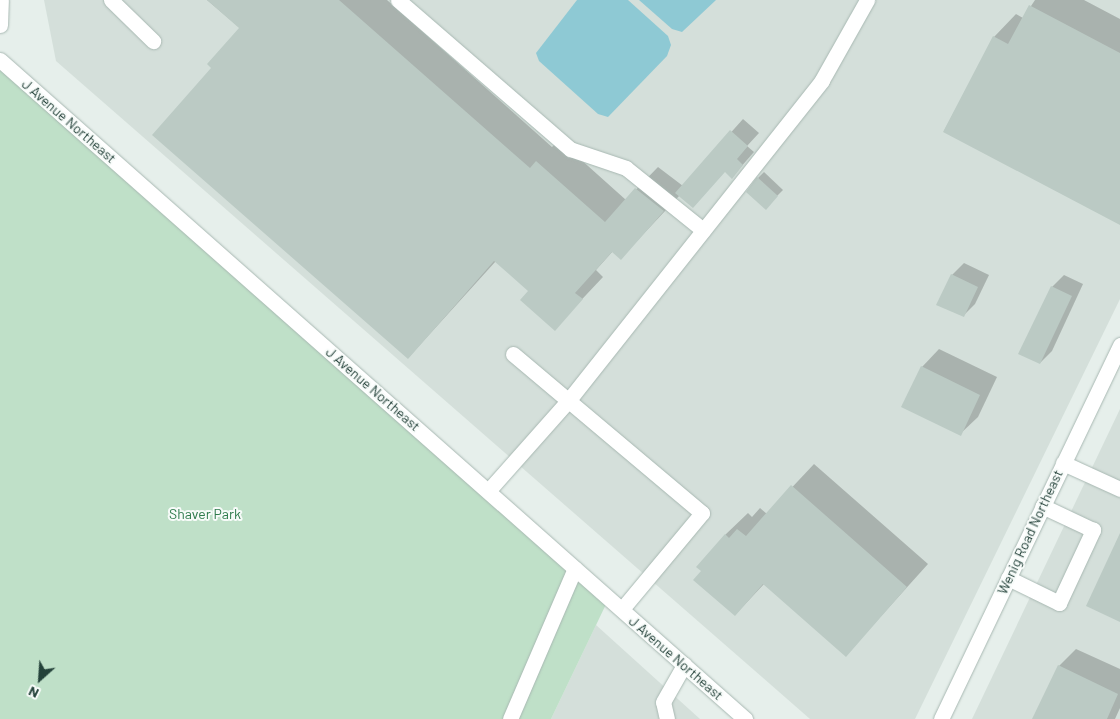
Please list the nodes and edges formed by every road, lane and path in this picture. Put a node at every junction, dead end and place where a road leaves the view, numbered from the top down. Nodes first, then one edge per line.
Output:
1 (1, 0) edge
2 (111, 0) edge
3 (398, 0) edge
4 (867, 0) edge
5 (0, 25) edge
6 (153, 41) dead end
7 (0, 60) edge
8 (703, 230) junction
9 (1120, 345) edge
10 (513, 354) dead end
11 (568, 401) junction
12 (1063, 463) junction
13 (1120, 489) edge
14 (488, 491) junction
15 (1042, 506) junction
16 (575, 568) junction
17 (1008, 578) junction
18 (622, 609) junction
19 (684, 665) junction
20 (738, 716) edge
21 (510, 719) edge
22 (667, 719) edge
23 (941, 719) edge

1 - 5 street
2 - 6 street
3 - 8 street
4 - 8 street
7 - 14 street, J Avenue Northeast
8 - 11 street
9 - 12 street, Wenig Road Northeast
10 - 11 street
11 - 14 street
11 - 18 street
12 - 13 street
12 - 15 street, Wenig Road Northeast
14 - 16 street, J Avenue Northeast
15 - 17 street, Wenig Road Northeast
15 - 17 street
16 - 18 street, J Avenue Northeast
16 - 21 street
17 - 23 street, Wenig Road Northeast
18 - 19 street, J Avenue Northeast
19 - 20 street, J Avenue Northeast
19 - 22 street

